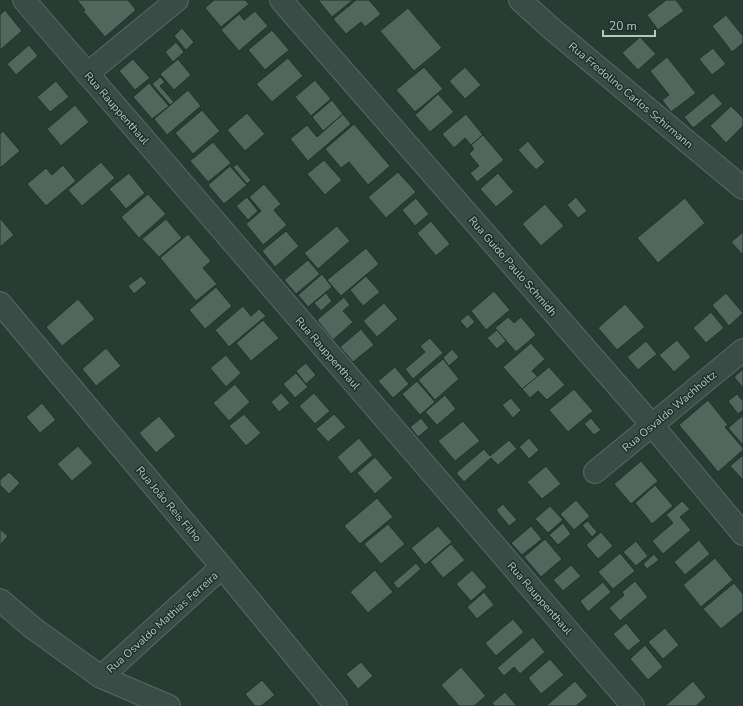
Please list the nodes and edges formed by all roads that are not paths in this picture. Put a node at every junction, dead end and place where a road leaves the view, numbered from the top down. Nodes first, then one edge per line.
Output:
1 (24, 0) edge
2 (178, 0) edge
3 (281, 0) edge
4 (520, 0) edge
5 (87, 74) junction
6 (743, 188) edge
7 (0, 303) edge
8 (743, 350) edge
9 (652, 425) junction
10 (595, 472) dead end
11 (743, 534) edge
12 (222, 567) junction
13 (0, 600) edge
14 (101, 677) junction
15 (169, 706) edge
16 (336, 706) edge
17 (633, 706) edge

1 - 5 street, Rua Rauppenthaul
2 - 5 street
3 - 9 street, Rua Guido Paulo Schmidh
4 - 6 street, Rua Fredolino Carlos Schirmann
5 - 17 street, Rua Rauppenthaul
7 - 12 street, Rua João Reis Filho
8 - 9 street, Rua Osvaldo Wachholtz
9 - 10 street, Rua Osvaldo Wachholtz
9 - 11 street, Rua Guido Paulo Schmidh
12 - 14 street, Rua Osvaldo Mathias Ferreira
12 - 16 street, Rua João Reis Filho
13 - 14 street
14 - 15 street

